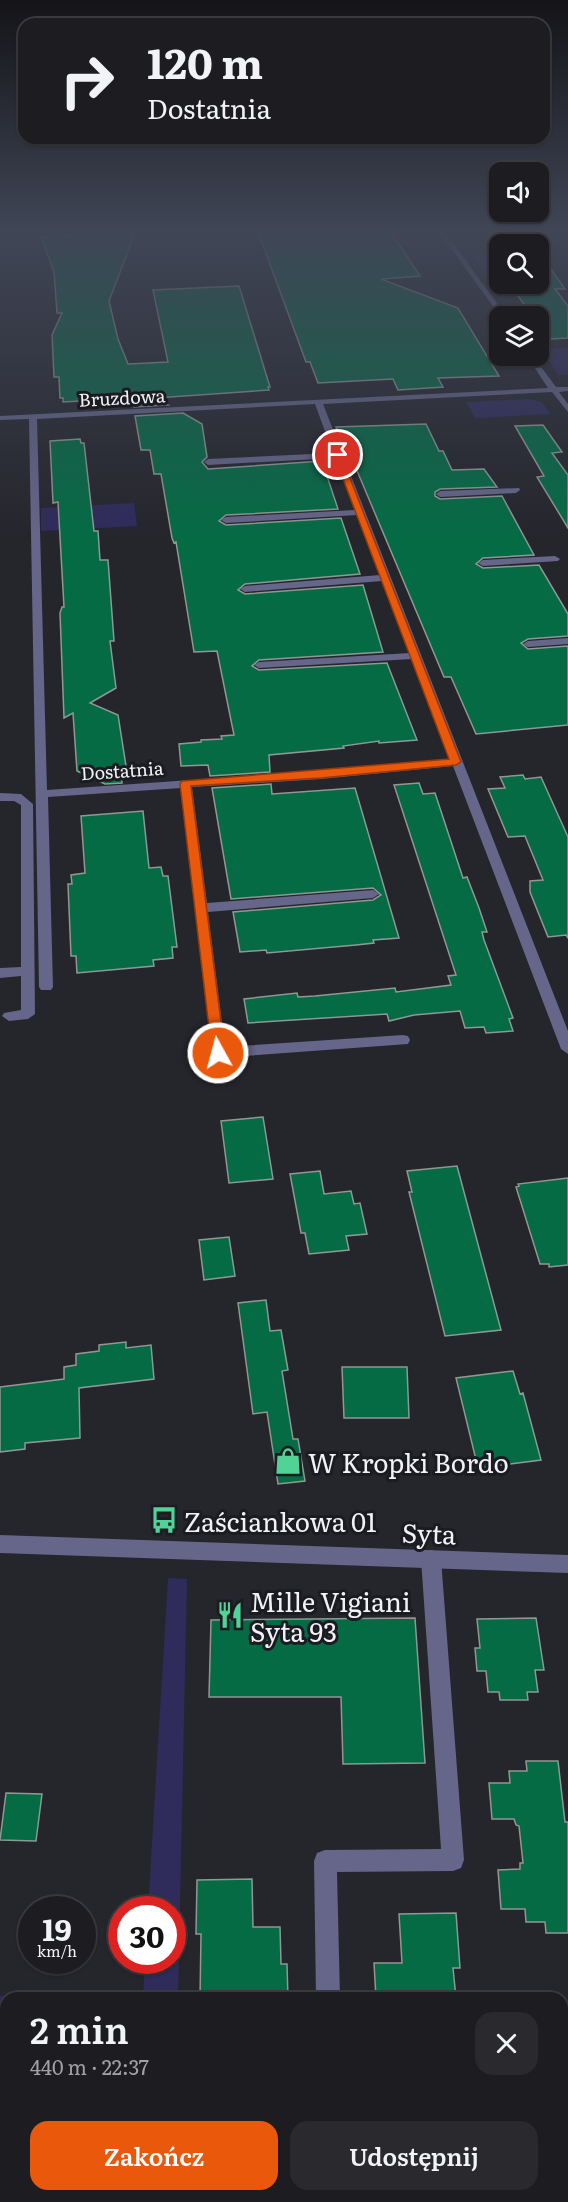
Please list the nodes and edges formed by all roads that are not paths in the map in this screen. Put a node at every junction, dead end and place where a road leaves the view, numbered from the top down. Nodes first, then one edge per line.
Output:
1 (537, 366) edge
2 (568, 389) edge
3 (554, 390) junction
4 (318, 402) junction
5 (568, 410) edge
6 (33, 416) junction
7 (0, 418) edge
8 (338, 455) junction
9 (207, 462) dead end
10 (516, 490) dead end
11 (440, 494) dead end
12 (359, 512) junction
13 (226, 520) dead end
14 (555, 559) dead end
15 (483, 563) dead end
16 (384, 578) junction
17 (245, 589) dead end
18 (568, 641) edge
19 (528, 644) dead end
20 (415, 656) junction
21 (260, 665) dead end
22 (456, 762) junction
23 (186, 784) junction
24 (41, 794) junction
25 (0, 797) edge
26 (373, 894) dead end
27 (200, 909) junction
28 (28, 971) junction
29 (0, 973) edge
30 (46, 987) dead end
31 (9, 1016) dead end
32 (403, 1040) dead end
33 (568, 1049) edge
34 (0, 1544) edge
35 (431, 1559) junction
36 (568, 1564) edge
37 (328, 1992) edge

1 - 3 street
2 - 3 street, Bruzdowa
3 - 4 street, Bruzdowa
3 - 5 street
4 - 6 street, Bruzdowa
4 - 8 street
6 - 7 street, Bruzdowa
6 - 24 street
8 - 9 street
8 - 12 street
10 - 11 street
12 - 13 street
12 - 16 street
14 - 15 street
16 - 17 street
16 - 20 street
18 - 19 street
20 - 21 street
20 - 22 street
22 - 23 street, Dostatnia
22 - 33 street
23 - 24 street, Dostatnia
23 - 27 street
24 - 30 street
25 - 28 street
26 - 27 street
27 - 32 street
28 - 29 street
28 - 31 street
34 - 35 street, Syta
35 - 36 street, Syta
35 - 37 street

